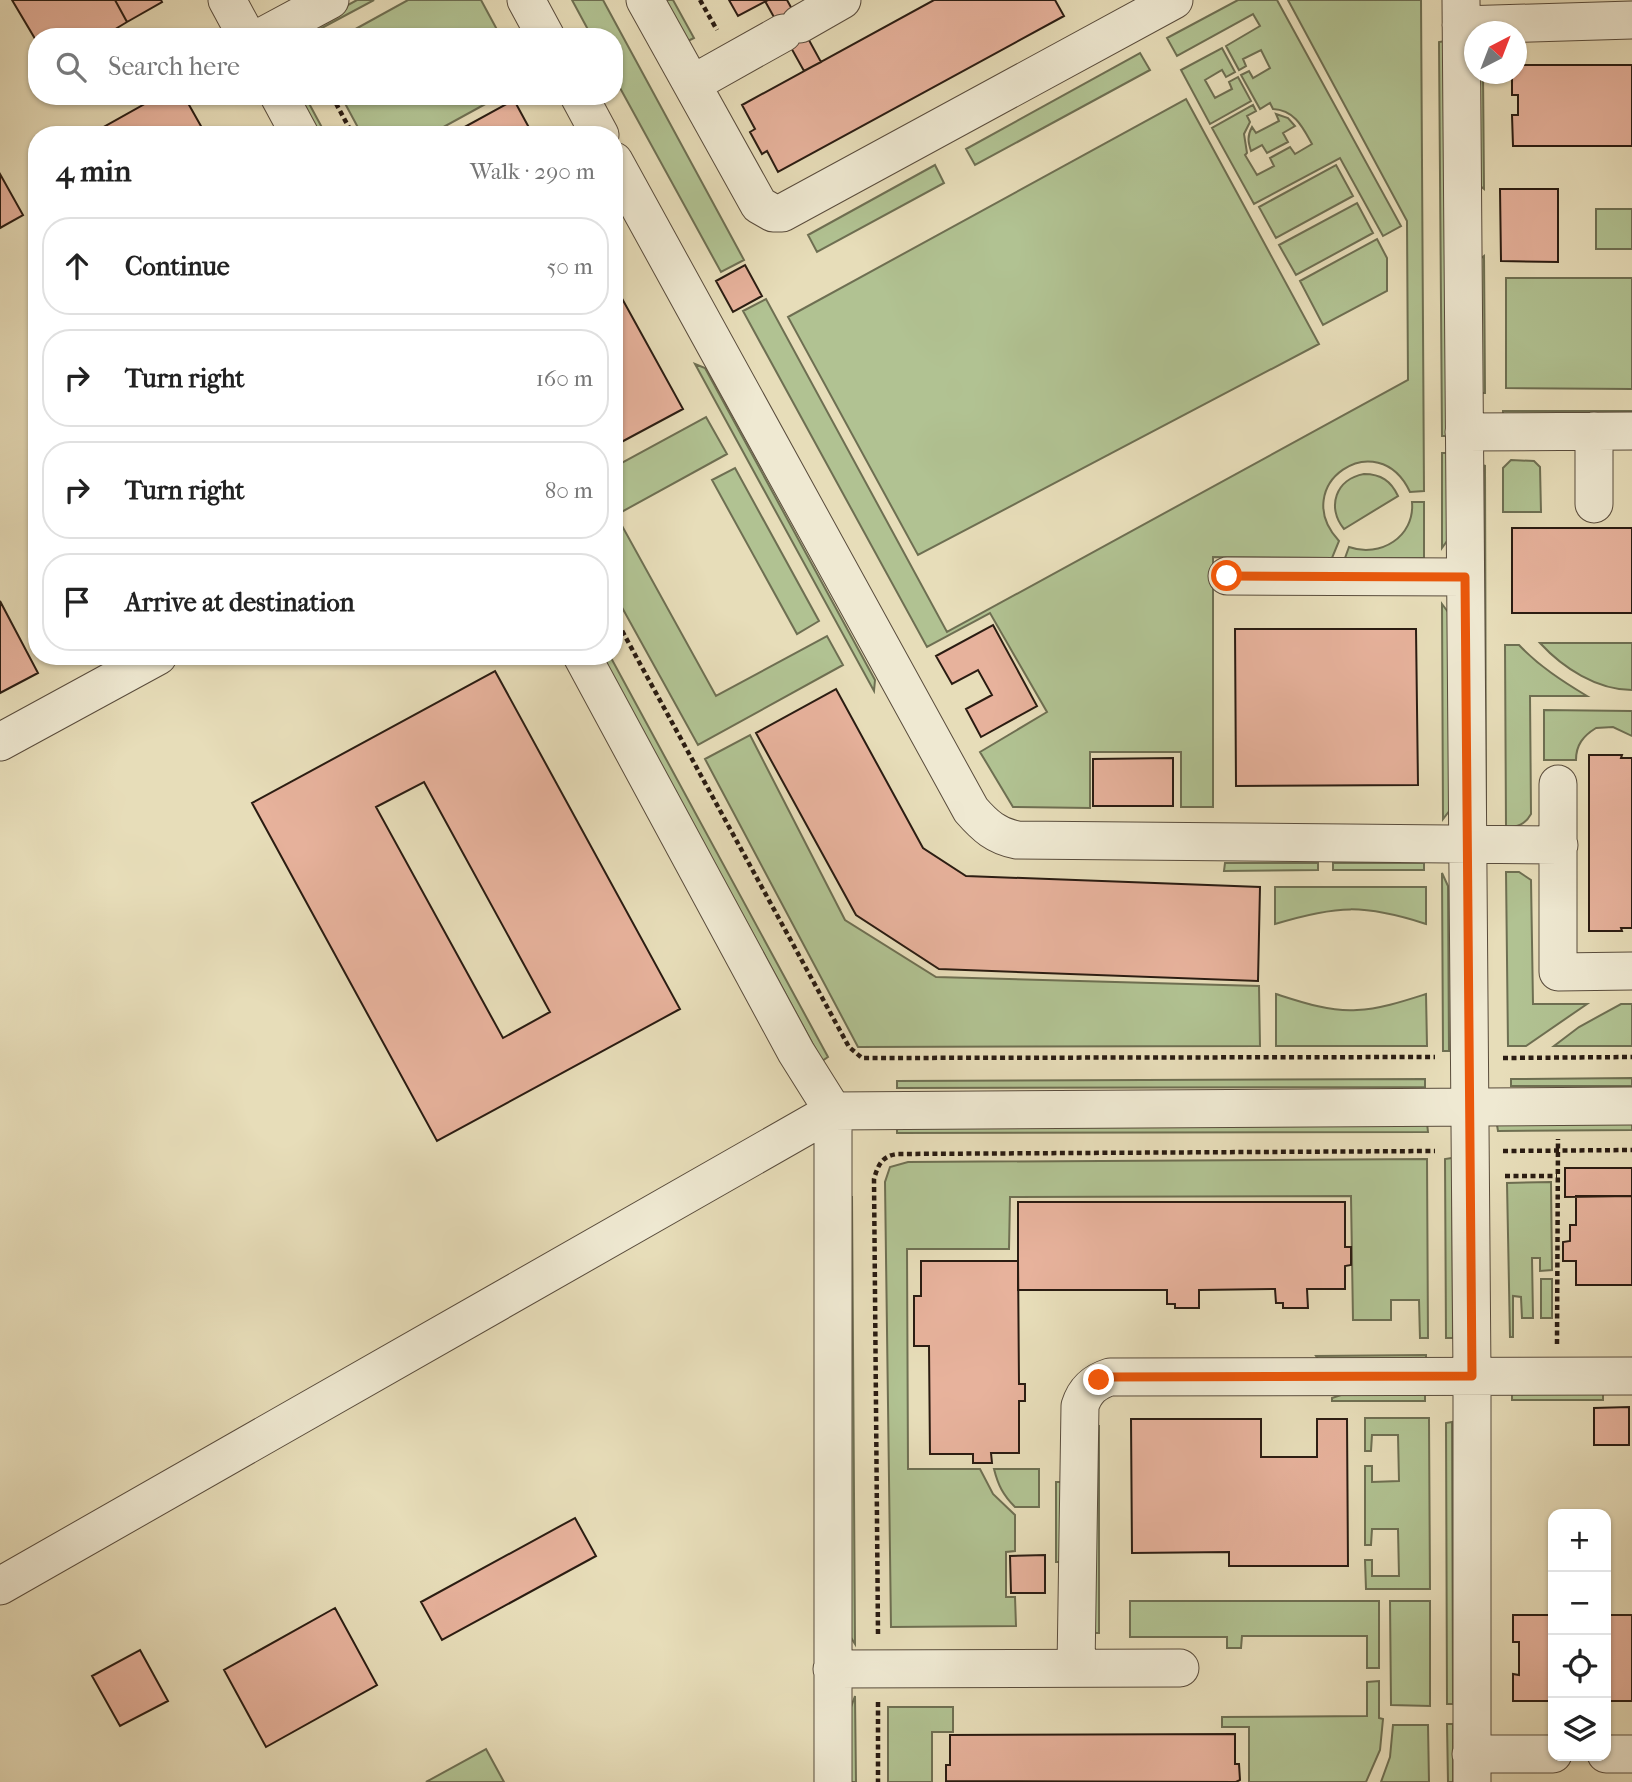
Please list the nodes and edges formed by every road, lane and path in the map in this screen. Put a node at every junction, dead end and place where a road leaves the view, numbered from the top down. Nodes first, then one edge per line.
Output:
1 (227, 0) edge
2 (330, 0) edge
3 (526, 0) edge
4 (645, 0) edge
5 (842, 0) edge
6 (1174, 0) edge
7 (1461, 12) edge
8 (1632, 20) edge
9 (242, 28) edge
10 (278, 28) edge
11 (541, 28) edge
12 (692, 84) junction
13 (284, 105) edge
14 (337, 105) edge
15 (584, 105) edge
16 (295, 126) edge
17 (348, 126) edge
18 (595, 126) edge
19 (623, 176) edge
20 (1594, 431) junction
21 (1632, 431) edge
22 (1464, 432) junction
23 (1594, 504) dead end
24 (1227, 576) dead end
25 (1465, 577) junction
26 (623, 633) edge
27 (141, 665) edge
28 (587, 665) edge
29 (0, 742) edge
30 (1558, 784) dead end
31 (1467, 844) junction
32 (1559, 845) junction
33 (1632, 971) edge
34 (1468, 1057) junction
35 (1632, 1057) edge
36 (1632, 1105) edge
37 (1468, 1107) junction
38 (833, 1111) junction
39 (1570, 1136) dead end
40 (1557, 1150) junction
41 (1632, 1150) edge
42 (1469, 1151) junction
43 (1497, 1176) dead end
44 (1557, 1176) junction
45 (1557, 1346) dead end
46 (1472, 1376) junction
47 (1632, 1376) edge
48 (0, 1586) edge
49 (1076, 1668) junction
50 (1180, 1668) dead end
51 (832, 1669) junction
52 (878, 1669) junction
53 (1611, 1754) edge
54 (1632, 1754) edge
55 (1548, 1755) edge
56 (1471, 1768) edge
57 (833, 1782) edge
58 (878, 1782) edge

1 - 9 street
2 - 10 street
3 - 11 street
4 - 12 street
5 - 12 street
6 - 12 street
7 - 8 street
7 - 22 street
13 - 16 street
14 - 17 path
15 - 18 street
19 - 31 street
20 - 21 street
20 - 22 street
20 - 23 street
22 - 25 street
24 - 25 street
25 - 31 street
26 - 34 path
27 - 29 street
28 - 38 street
30 - 32 street
31 - 32 street
31 - 34 street
32 - 33 street
34 - 35 path
34 - 37 street
36 - 37 street
37 - 38 street
37 - 42 street
38 - 48 street
38 - 51 street
39 - 40 path
40 - 41 path
40 - 42 path
40 - 44 path
42 - 46 street
42 - 52 path
43 - 44 path
44 - 45 path
46 - 47 street
46 - 49 street
46 - 56 street
49 - 50 street
49 - 52 street
51 - 52 street
51 - 57 street
52 - 58 path
53 - 54 street
55 - 56 street

